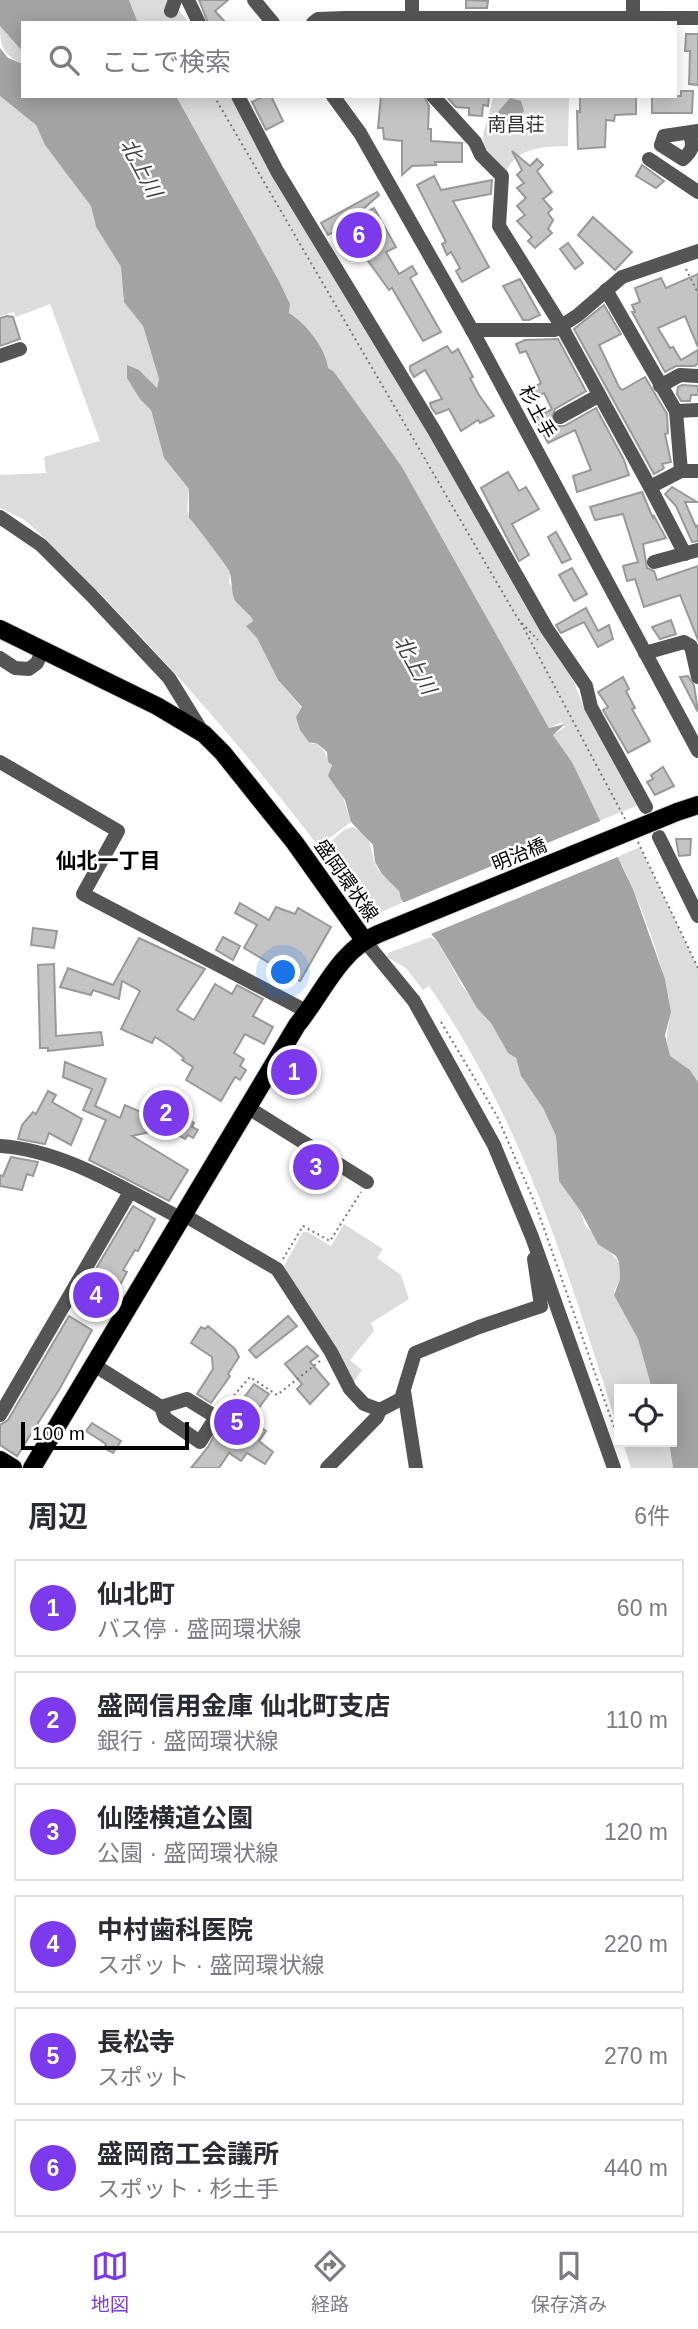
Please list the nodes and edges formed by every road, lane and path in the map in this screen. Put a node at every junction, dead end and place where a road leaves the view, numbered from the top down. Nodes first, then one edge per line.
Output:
1 (188, 0) edge
2 (254, 0) edge
3 (412, 0) edge
4 (633, 0) edge
5 (633, 18) junction
6 (698, 18) edge
7 (412, 20) edge
8 (198, 21) edge
9 (272, 21) edge
10 (316, 21) edge
11 (215, 98) edge
12 (239, 98) edge
13 (334, 98) edge
14 (435, 98) edge
15 (649, 159) dead end
16 (698, 192) edge
17 (698, 251) edge
18 (681, 257) junction
19 (606, 290) junction
20 (698, 293) edge
21 (562, 327) junction
22 (472, 330) junction
23 (20, 349) dead end
24 (0, 356) edge
25 (698, 376) edge
26 (660, 386) junction
27 (598, 396) junction
28 (698, 410) edge
29 (676, 411) junction
30 (560, 416) dead end
31 (681, 471) junction
32 (698, 471) edge
33 (650, 487) junction
34 (0, 517) edge
35 (691, 552) edge
36 (654, 562) dead end
37 (518, 619) junction
38 (0, 629) edge
39 (539, 641) dead end
40 (43, 649) junction
41 (645, 653) junction
42 (0, 658) edge
43 (698, 677) edge
44 (204, 734) junction
45 (698, 751) edge
46 (0, 762) edge
47 (698, 805) edge
48 (646, 807) dead end
49 (629, 826) dead end
50 (635, 836) dead end
51 (659, 837) dead end
52 (698, 916) edge
53 (371, 937) junction
54 (698, 968) edge
55 (308, 1012) junction
56 (247, 1107) junction
57 (0, 1146) edge
58 (367, 1182) joint
59 (130, 1192) junction
60 (183, 1217) junction
61 (535, 1243) junction
62 (277, 1269) junction
63 (331, 1352) junction
64 (94, 1365) junction
65 (404, 1391) junction
66 (161, 1407) junction
67 (380, 1410) junction
68 (0, 1415) edge
69 (216, 1417) junction
70 (0, 1460) edge
71 (414, 1465) edge
72 (13, 1468) edge
73 (32, 1468) edge
74 (327, 1468) edge
75 (613, 1468) edge

1 - 8 street
2 - 9 street
3 - 7 street
4 - 5 street
5 - 6 street
5 - 7 street
7 - 10 street
11 - 37 path
12 - 48 street
13 - 22 street, 杉土手
14 - 21 street
15 - 16 street
17 - 18 street
18 - 19 street
18 - 20 path
19 - 21 street
19 - 26 street
21 - 22 street
21 - 27 street
22 - 41 street, 杉土手
23 - 24 street
25 - 26 street
26 - 29 street
27 - 30 street
27 - 33 street
28 - 29 street
29 - 31 street
31 - 32 street
31 - 33 street
33 - 35 street
34 - 44 street
35 - 36 street
37 - 39 path
37 - 49 path
38 - 40 main road, 盛岡環状線
40 - 42 street
40 - 44 main road, 盛岡環状線
41 - 43 street
41 - 45 street, 杉土手
44 - 53 main road, 盛岡環状線
46 - 55 street
47 - 53 main road, 明治橋, bridge
50 - 54 path
51 - 52 street
53 - 55 main road, 盛岡環状線
53 - 61 street
55 - 56 main road, 盛岡環状線
56 - 58 street
56 - 60 main road, 盛岡環状線
57 - 59 street
58 - 62 path
59 - 60 street
59 - 68 street
60 - 62 street
60 - 64 main road, 盛岡環状線
61 - 65 street
61 - 75 street
62 - 63 street
63 - 67 street
63 - 69 path
64 - 66 street
64 - 73 main road, 盛岡環状線
65 - 67 street
65 - 71 street
66 - 69 street
66 - 69 street
67 - 74 street
70 - 72 main road

